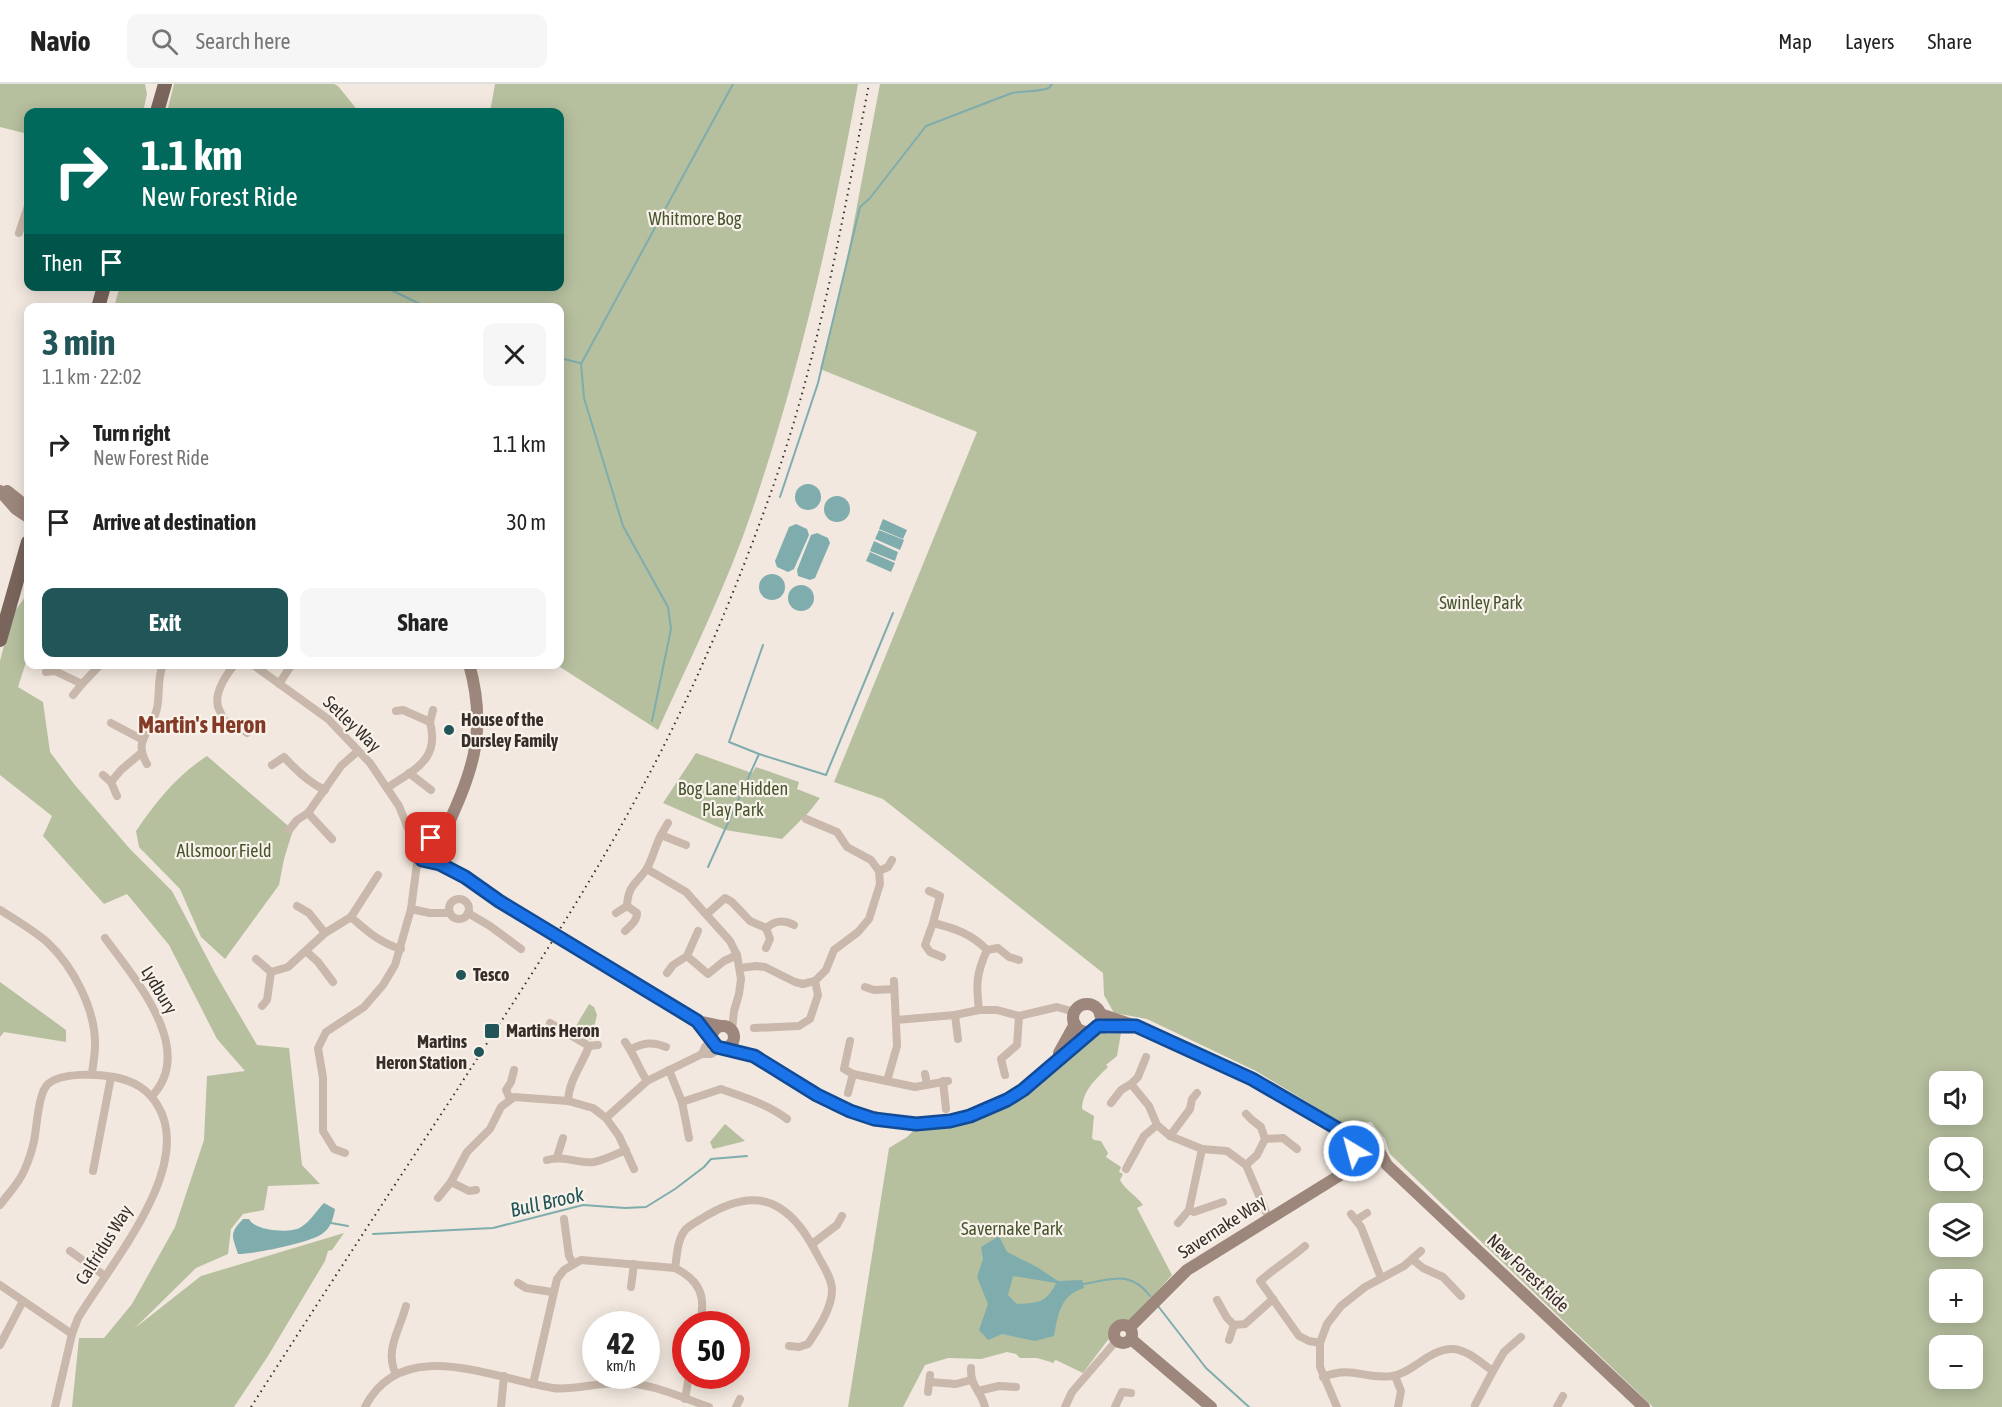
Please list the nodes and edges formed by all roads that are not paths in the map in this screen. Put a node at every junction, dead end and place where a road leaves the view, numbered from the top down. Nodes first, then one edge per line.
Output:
1 (165, 84) edge
2 (158, 108) edge
3 (24, 218) edge
4 (19, 232) dead end
5 (0, 484) edge
6 (0, 492) edge
7 (24, 503) edge
8 (24, 514) edge
9 (24, 559) edge
10 (24, 575) edge
11 (18, 584) junction
12 (0, 640) edge
13 (52, 669) edge
14 (96, 669) edge
15 (162, 669) edge
16 (230, 669) edge
17 (259, 669) edge
18 (289, 669) edge
19 (470, 669) edge
20 (82, 684) junction
21 (279, 684) junction
22 (73, 695) dead end
23 (433, 710) dead end
24 (396, 711) dead end
25 (430, 722) junction
26 (111, 723) dead end
27 (247, 733) dead end
28 (143, 740) junction
29 (358, 751) junction
30 (141, 753) junction
31 (147, 764) dead end
32 (272, 765) dead end
33 (409, 773) junction
34 (103, 775) dead end
35 (111, 782) junction
36 (387, 788) junction
37 (325, 790) junction
38 (431, 790) dead end
39 (117, 796) dead end
40 (308, 813) junction
41 (806, 819) dead end
42 (668, 823) dead end
43 (289, 830) dead end
44 (661, 835) junction
45 (332, 839) dead end
46 (686, 844) dead end
47 (428, 850) junction
48 (892, 860) dead end
49 (647, 868) junction
50 (879, 871) junction
51 (378, 875) dead end
52 (929, 891) dead end
53 (412, 904) junction
54 (297, 906) dead end
55 (627, 906) junction
56 (0, 910) edge
57 (468, 913) junction
58 (616, 913) dead end
59 (450, 914) junction
60 (707, 914) junction
61 (351, 917) junction
62 (933, 922) junction
63 (794, 925) dead end
64 (766, 928) junction
65 (625, 931) dead end
66 (698, 931) dead end
67 (325, 933) junction
68 (105, 938) dead end
69 (766, 948) dead end
70 (401, 949) junction
71 (521, 949) dead end
72 (987, 950) junction
73 (306, 952) junction
74 (737, 955) junction
75 (687, 956) junction
76 (942, 957) dead end
77 (256, 959) dead end
78 (1019, 960) dead end
79 (740, 968) junction
80 (271, 972) junction
81 (667, 973) dead end
82 (815, 981) junction
83 (333, 982) dead end
84 (865, 987) dead end
85 (262, 1006) dead end
86 (979, 1010) junction
87 (955, 1015) junction
88 (1019, 1016) junction
89 (1075, 1018) junction
90 (896, 1020) junction
91 (697, 1021) junction
92 (550, 1023) dead end
93 (1096, 1024) junction
94 (754, 1028) dead end
95 (727, 1029) junction
96 (958, 1039) dead end
97 (850, 1041) dead end
98 (717, 1044) junction
99 (666, 1047) dead end
100 (754, 1056) junction
101 (1146, 1057) dead end
102 (1052, 1064) junction
103 (514, 1070) dead end
104 (669, 1070) junction
105 (92, 1074) junction
106 (853, 1074) junction
107 (925, 1074) dead end
108 (1005, 1075) dead end
109 (111, 1077) junction
110 (647, 1081) junction
111 (887, 1081) junction
112 (927, 1084) junction
113 (1131, 1084) junction
114 (848, 1093) dead end
115 (1197, 1093) dead end
116 (152, 1096) junction
117 (510, 1099) junction
118 (568, 1101) junction
119 (682, 1102) junction
120 (1111, 1103) dead end
121 (946, 1109) dead end
122 (1246, 1114) dead end
123 (606, 1118) junction
124 (787, 1119) dead end
125 (1157, 1125) junction
126 (1340, 1130) junction
127 (1170, 1136) junction
128 (1363, 1137) junction
129 (563, 1138) dead end
130 (689, 1138) dead end
131 (1265, 1139) junction
132 (1376, 1146) junction
133 (1202, 1149) junction
134 (1297, 1149) dead end
135 (626, 1150) junction
136 (1354, 1152) junction
137 (345, 1153) dead end
138 (557, 1157) junction
139 (1367, 1159) junction
140 (547, 1160) dead end
141 (1246, 1165) junction
142 (1387, 1165) junction
143 (634, 1169) dead end
144 (1126, 1169) dead end
145 (93, 1171) dead end
146 (1345, 1171) junction
147 (451, 1182) junction
148 (476, 1190) dead end
149 (438, 1198) dead end
150 (1222, 1202) dead end
151 (0, 1205) edge
152 (1189, 1210) junction
153 (1367, 1213) dead end
154 (842, 1216) dead end
155 (1269, 1219) junction
156 (564, 1220) dead end
157 (1178, 1223) dead end
158 (812, 1244) junction
159 (1305, 1246) dead end
160 (70, 1251) dead end
161 (1421, 1251) dead end
162 (1412, 1259) junction
163 (573, 1263) junction
164 (634, 1264) junction
165 (675, 1268) junction
166 (105, 1276) junction
167 (1381, 1278) junction
168 (518, 1284) dead end
169 (0, 1285) edge
170 (631, 1287) dead end
171 (552, 1292) junction
172 (1461, 1296) dead end
173 (1273, 1299) junction
174 (1217, 1300) dead end
175 (23, 1301) junction
176 (406, 1306) dead end
177 (703, 1311) edge
178 (1234, 1325) junction
179 (1130, 1333) junction
180 (72, 1334) junction
181 (1521, 1337) dead end
182 (1117, 1340) joint
183 (1229, 1340) dead end
184 (1320, 1343) junction
185 (0, 1345) edge
186 (789, 1346) dead end
187 (971, 1368) dead end
188 (1493, 1371) junction
189 (396, 1374) junction
190 (504, 1376) junction
191 (1395, 1376) junction
192 (1323, 1377) junction
193 (971, 1380) junction
194 (533, 1384) junction
195 (1016, 1387) dead end
196 (687, 1389) edge
197 (1124, 1390) dead end
198 (978, 1391) junction
199 (928, 1392) dead end
200 (1563, 1396) dead end
201 (685, 1399) junction
202 (1475, 1405) dead end
203 (55, 1407) edge
204 (365, 1407) edge
205 (501, 1407) edge
206 (709, 1407) edge
207 (984, 1407) edge
208 (1065, 1407) edge
209 (1115, 1407) edge
210 (1210, 1407) edge
211 (1336, 1407) edge
212 (1398, 1407) edge
213 (1557, 1407) edge
214 (1644, 1407) edge

1 - 2 main road
3 - 4 street
5 - 7 main road
6 - 8 main road
9 - 11 main road
10 - 11 main road
11 - 12 main road
13 - 20 street
14 - 20 street
15 - 28 street
16 - 27 street
17 - 21 street, Setley Way
18 - 21 street
19 - 47 main road
20 - 22 street
21 - 29 street, Setley Way
23 - 25 street
24 - 25 street
25 - 33 street
26 - 28 street
28 - 30 street
29 - 36 street, Setley Way
29 - 37 street
30 - 31 street
30 - 35 street
32 - 37 street
33 - 36 street
33 - 38 street
34 - 35 street
35 - 39 street
36 - 47 street, Setley Way
37 - 40 street
40 - 43 street
40 - 45 street
41 - 50 street
42 - 44 street
44 - 46 street
44 - 49 street
47 - 53 street
47 - 91 main road, bridge
48 - 50 street
49 - 55 street
49 - 60 street
50 - 82 street
51 - 61 street
52 - 62 street
53 - 59 street
53 - 70 street
54 - 67 street
55 - 58 street
55 - 65 street
56 - 105 street
57 - 59 street
57 - 59 street
57 - 71 street
60 - 64 street
60 - 74 street
61 - 67 street
61 - 70 street
62 - 72 street
62 - 76 street
63 - 64 street
64 - 69 street
66 - 75 street
67 - 73 street
68 - 116 street, Lydbury
70 - 137 street
72 - 78 street
72 - 86 street
73 - 80 street
73 - 83 street
74 - 75 street
74 - 79 street
75 - 81 street
77 - 80 street
79 - 82 street
79 - 95 street
80 - 85 street
82 - 94 street
84 - 90 street
86 - 87 street
86 - 88 street
87 - 90 street
87 - 96 street
88 - 89 street
88 - 108 street
89 - 93 main road, New Forest Ride
89 - 93 main road, New Forest Ride
89 - 102 main road
90 - 111 street
91 - 95 main road
91 - 98 main road
92 - 118 street
93 - 102 main road
93 - 126 main road, New Forest Ride
95 - 98 main road
95 - 98 main road
95 - 100 main road
97 - 106 street
98 - 100 main road
98 - 104 street
99 - 110 street
100 - 102 main road
101 - 113 street
103 - 117 street
104 - 110 street
104 - 119 street
105 - 109 street
105 - 151 street
106 - 111 street
106 - 114 street
107 - 112 street
109 - 116 street
109 - 145 street
110 - 123 street
111 - 112 street
112 - 121 street
113 - 120 street
113 - 125 street
115 - 127 street
116 - 166 street, Calfridus Way
117 - 118 street
117 - 147 street
118 - 123 street
119 - 124 street
119 - 130 street
122 - 131 street
123 - 135 street
125 - 127 street
125 - 144 street
126 - 128 main road, New Forest Ride
126 - 136 main road, New Forest Ride
127 - 133 street
128 - 132 main road, New Forest Ride
128 - 136 main road
129 - 138 street
131 - 134 street
131 - 141 street
132 - 139 main road
132 - 142 main road, New Forest Ride
133 - 141 street
133 - 152 street
135 - 138 street
135 - 143 street
136 - 139 main road, New Forest Ride
136 - 146 main road
138 - 140 street
139 - 142 main road, New Forest Ride
139 - 146 main road, Savernake Way
141 - 155 street
142 - 214 main road, New Forest Ride
146 - 155 main road, Savernake Way
147 - 148 street
147 - 149 street
150 - 152 street
152 - 157 street
153 - 167 street
154 - 158 street
155 - 179 main road, Savernake Way
156 - 163 street
158 - 165 street
158 - 186 street
159 - 173 street
160 - 166 street
161 - 162 street
162 - 167 street
162 - 172 street
163 - 164 street
163 - 171 street
164 - 165 street
164 - 170 street
165 - 177 street
166 - 180 street, Calfridus Way
167 - 184 street
168 - 171 street
169 - 175 street
171 - 194 street
173 - 178 street
173 - 184 street
174 - 178 street
175 - 180 street
175 - 185 street
176 - 189 street
178 - 183 street
179 - 182 main road, Savernake Way
179 - 210 main road
180 - 203 street, Calfridus Way
181 - 188 street
182 - 208 street
184 - 192 street
187 - 193 street
188 - 191 street
188 - 202 street
189 - 190 street
189 - 204 street
190 - 194 street
190 - 205 street
191 - 192 street
191 - 212 street
192 - 211 street
193 - 198 street
193 - 199 street
194 - 201 street
195 - 198 street
196 - 201 street
197 - 209 street
198 - 207 street
200 - 213 street
201 - 206 street

